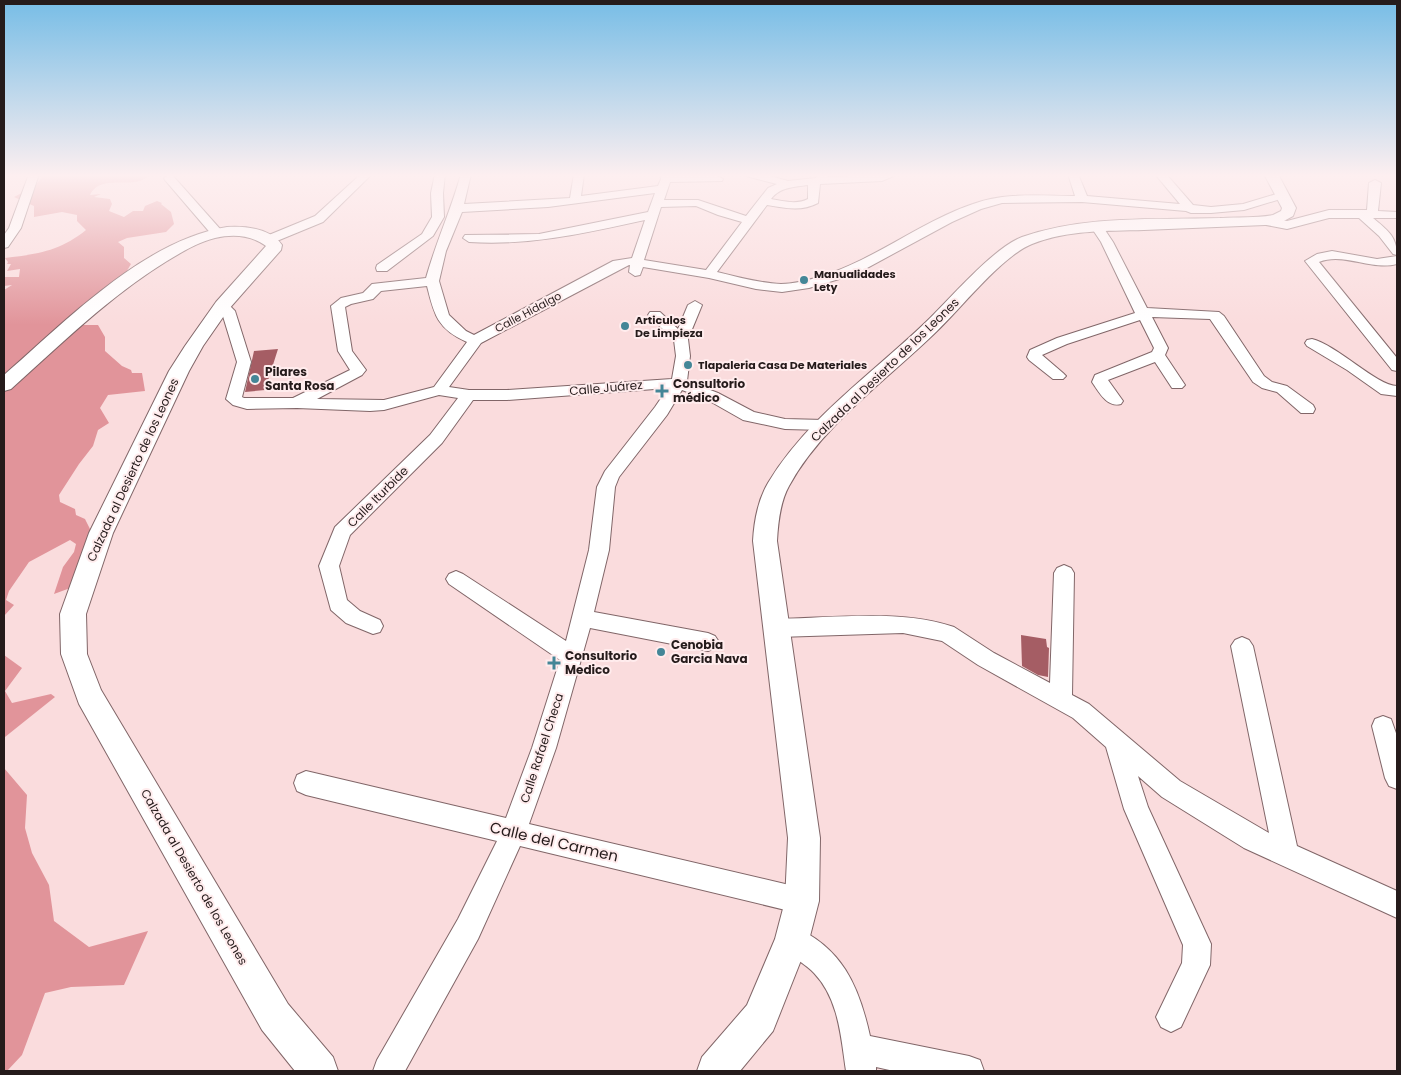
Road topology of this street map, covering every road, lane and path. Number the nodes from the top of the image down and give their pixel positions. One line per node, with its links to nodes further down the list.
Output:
1 (17, 224): 17 (street)
2 (209, 224): 14 (street)
3 (309, 224): 16 (street)
4 (434, 224): 23 (street)
5 (451, 224): 18 (street)
6 (477, 224): 15 (street)
7 (611, 224): 15 (street)
8 (649, 224): 22 (street)
9 (745, 224): 24 (street)
10 (937, 224): 24 (street, Calle Hidalgo)
11 (1176, 224): 13 (street, Calzada al Desierto de los Leones)
12 (1376, 224): 19 (street)
13 (1097, 227): 30 (street); 46 (street, Calzada al Desierto de los Leones)
14 (217, 233): 16 (street); 38 (street)
15 (469, 238): 18 (street)
16 (268, 240): 28 (street, Calzada al Desierto de los Leones)
17 (4, 244)
18 (440, 251): 25 (street)
19 (1397, 251)
20 (1316, 258): 21 (street); 35 (street)
21 (1397, 260)
22 (636, 267): 24 (street, Calle Hidalgo); 32 (street, Calle Hidalgo)
23 (382, 268)
24 (709, 274)
25 (432, 281): 26 (street); 32 (street)
26 (377, 287): 44 (street)
27 (695, 305): 31 (street, Calle Rafael Checa)
28 (222, 306): 44 (street); 67 (street, Calzada al Desierto de los Leones)
29 (655, 314): 31 (street)
30 (1142, 314): 34 (street); 36 (street); 45 (street)
31 (681, 339): 37 (street, Calle Rafael Checa)
32 (475, 340): 40 (street, Calle Hidalgo)
33 (1312, 343): 41 (street)
34 (1158, 355): 39 (street); 43 (street)
35 (1397, 367)
36 (1058, 376)
37 (679, 383): 42 (street, Calle Juárez); 46 (street, Calle Juárez); 49 (street, Calle Rafael Checa)
38 (4, 384)
39 (1177, 385)
40 (439, 390): 42 (street, Calle Juárez); 44 (street)
41 (1397, 391)
42 (469, 395): 50 (street, Calle Iturbide)
43 (1115, 402)
44 (297, 403)
45 (1307, 409)
46 (824, 425): 51 (street, Calzada al Desierto de los Leones)
47 (1064, 573): 55 (street)
48 (456, 579): 54 (street)
49 (582, 618): 52 (street); 54 (street, Calle Rafael Checa)
50 (373, 626)
51 (778, 628): 55 (street); 62 (street, Calzada al Desierto de los Leones)
52 (708, 642)
53 (1242, 646): 61 (street)
54 (571, 656): 60 (street, Calle Rafael Checa)
55 (1061, 700): 57 (street)
56 (1383, 726): 58 (street)
57 (1116, 742): 61 (street); 65 (street)
58 (1397, 778)
59 (306, 783): 60 (street, Calle del Carmen)
60 (514, 832): 62 (street, Calle del Carmen); 68 (street, Calle Rafael Checa)
61 (1286, 854): 63 (street)
62 (802, 901): 64 (street, Calzada al Desierto de los Leones)
63 (1397, 905)
64 (792, 940): 66 (street); 69 (street, Calzada al Desierto de los Leones)
65 (1172, 1017)
66 (860, 1060): 70 (street)
67 (319, 1071)
68 (388, 1071)
69 (716, 1071)
70 (969, 1071)

